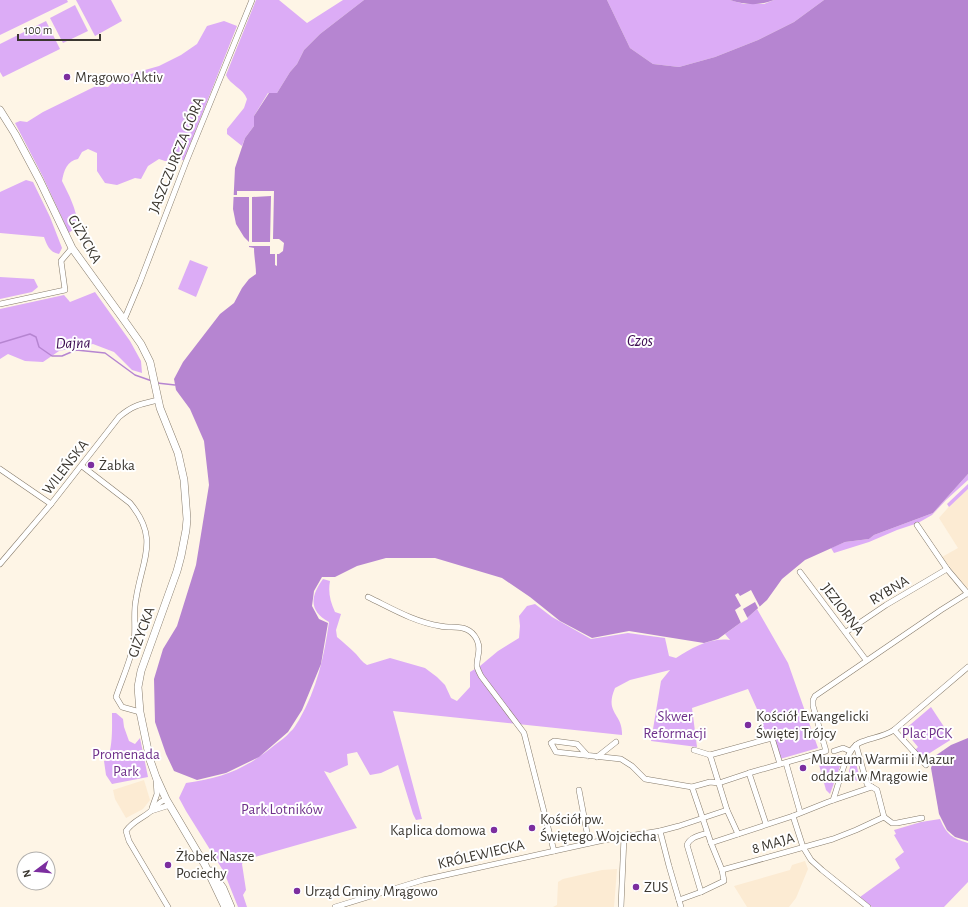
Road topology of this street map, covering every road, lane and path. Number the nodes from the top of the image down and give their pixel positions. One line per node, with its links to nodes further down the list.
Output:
1 (252, 0): 5 (street, JASZCZURCZA GÓRA)
2 (0, 110): 3 (street, GIŻYCKA)
3 (72, 248): 4 (street); 5 (street, GIŻYCKA)
4 (0, 304)
5 (124, 320): 6 (street, GIŻYCKA)
6 (158, 400): 7 (street, WILEŃSKA); 19 (street, GIŻYCKA)
7 (82, 466): 9 (street, WILEŃSKA); 19 (street)
8 (0, 468): 9 (street)
9 (51, 504): 11 (street, WILEŃSKA)
10 (917, 525): 12 (street)
11 (0, 564)
12 (947, 569): 14 (street); 16 (street, RYBNA)
13 (800, 572): 16 (street, JEZIORNA)
14 (968, 594): 17 (street)
15 (368, 597): 55 (street)
16 (846, 632): 17 (street, JEZIORNA)
17 (866, 660): 29 (street)
18 (968, 667): 20 (street)
19 (140, 712): 33 (street, GIŻYCKA)
20 (894, 730): 22 (street); 31 (street)
21 (616, 742): 28 (street)
22 (856, 745): 25 (street); 36 (street)
23 (694, 750): 26 (street)
24 (834, 751): 25 (street)
25 (850, 751): 38 (street)
26 (710, 755): 30 (street); 34 (street)
27 (588, 756): 27 (street); 28 (street)
28 (597, 757): 35 (street)
29 (786, 763): 30 (street); 42 (street)
30 (780, 764): 32 (street)
31 (926, 765)
32 (749, 773): 34 (street); 47 (street)
33 (156, 777): 39 (street, GIŻYCKA); 40 (street)
34 (719, 783): 35 (street); 41 (street)
35 (692, 787): 45 (street)
36 (872, 787): 38 (street); 44 (street)
37 (579, 790): 52 (street)
38 (833, 800): 42 (street)
39 (168, 802): 40 (street); 56 (street, GIŻYCKA)
40 (151, 810): 60 (street)
41 (727, 810): 45 (street, KRÓLEWIECKA); 50 (street)
42 (800, 812): 43 (street)
43 (793, 816): 47 (street); 54 (street)
44 (884, 817): 46 (street); 54 (street, 8 MAJA)
45 (703, 818): 48 (street, KRÓLEWIECKA); 49 (street)
46 (922, 818)
47 (766, 824): 50 (street)
48 (660, 831): 51 (street, KRÓLEWIECKA); 59 (street)
49 (707, 834): 53 (street); 58 (street)
50 (738, 834): 53 (street)
51 (624, 837): 52 (street, KRÓLEWIECKA); 64 (street)
52 (589, 843): 55 (street, KRÓLEWIECKA)
53 (711, 843): 57 (street)
54 (804, 847): 57 (street, 8 MAJA); 66 (street)
55 (554, 851): 63 (street, KRÓLEWIECKA)
56 (205, 865): 61 (street, GIŻYCKA); 62 (street, GIŻYCKA)
57 (722, 870): 58 (street)
58 (701, 892): 59 (street)
59 (680, 900): 65 (street)
60 (168, 907)
61 (225, 907)
62 (232, 907)
63 (335, 907)
64 (621, 907)
65 (681, 907)
66 (868, 907)

